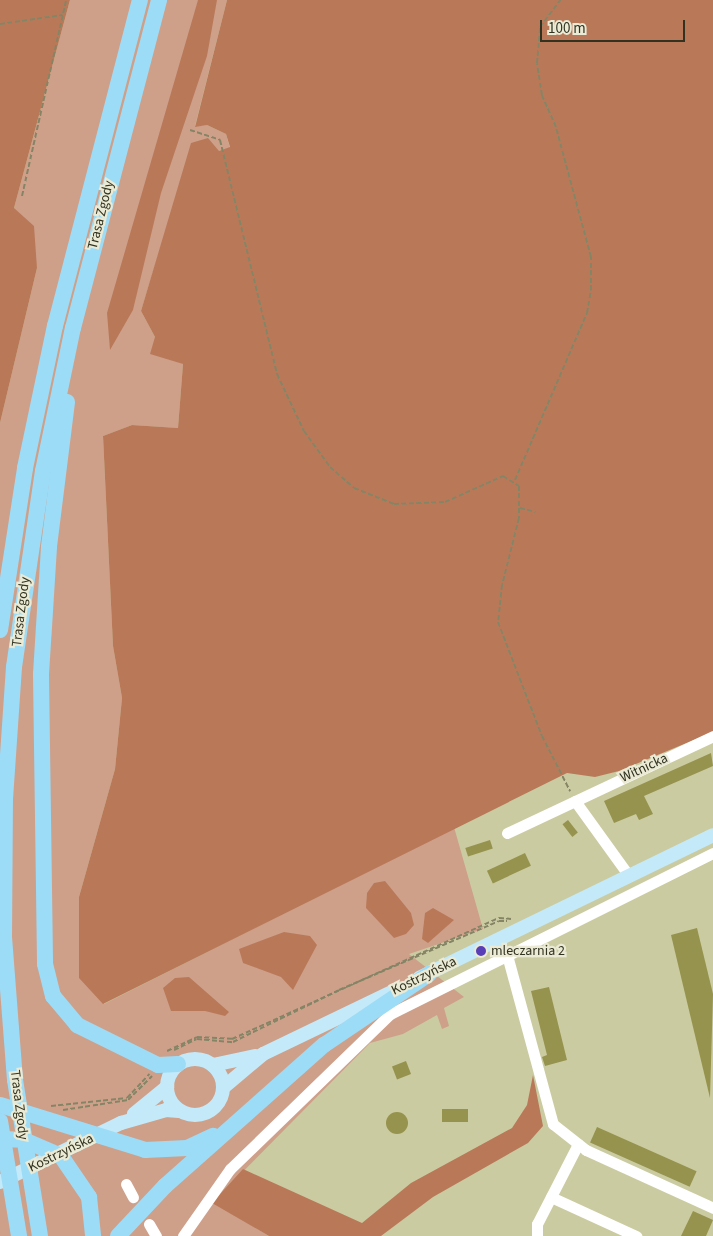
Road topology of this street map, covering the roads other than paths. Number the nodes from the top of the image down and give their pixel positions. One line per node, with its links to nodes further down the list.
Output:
1 (140, 0): 4 (highway, Trasa Zgody)
2 (159, 0): 3 (highway, Trasa Zgody)
3 (89, 261): 15 (highway); 33 (highway, Trasa Zgody)
4 (2, 605): 5 (highway, Trasa Zgody)
5 (0, 630)
6 (713, 736): 7 (street, Witnicka)
7 (575, 801): 8 (street, Witnicka); 11 (street)
8 (507, 833)
9 (713, 835): 11 (main road, Kostrzyńska)
10 (713, 853): 12 (street)
11 (630, 876): 13 (main road, Kostrzyńska)
12 (507, 955): 25 (street); 37 (street)
13 (429, 974): 14 (main road, Kostrzyńska); 21 (highway)
14 (263, 1054): 16 (main road); 18 (main road, Kostrzyńska)
15 (178, 1064): 16 (main road); 17 (main road)
16 (213, 1065): 18 (main road)
17 (166, 1087): 20 (main road); 23 (main road, Kostrzyńska)
18 (224, 1088): 20 (main road)
19 (0, 1105): 21 (highway)
20 (179, 1111): 23 (main road, Kostrzyńska)
21 (242, 1118): 35 (highway)
22 (0, 1121): 32 (highway, Trasa Zgody)
23 (121, 1123): 26 (main road, Kostrzyńska)
24 (0, 1139): 34 (highway)
25 (578, 1144): 29 (street); 30 (street)
26 (0, 1182)
27 (126, 1184): 28 (street)
28 (134, 1197)
29 (551, 1197): 38 (street); 39 (street)
30 (713, 1208)
31 (149, 1224): 36 (street)
32 (19, 1236)
33 (40, 1236)
34 (93, 1236)
35 (118, 1236)
36 (156, 1236)
37 (183, 1236)
38 (537, 1236)
39 (636, 1236)

